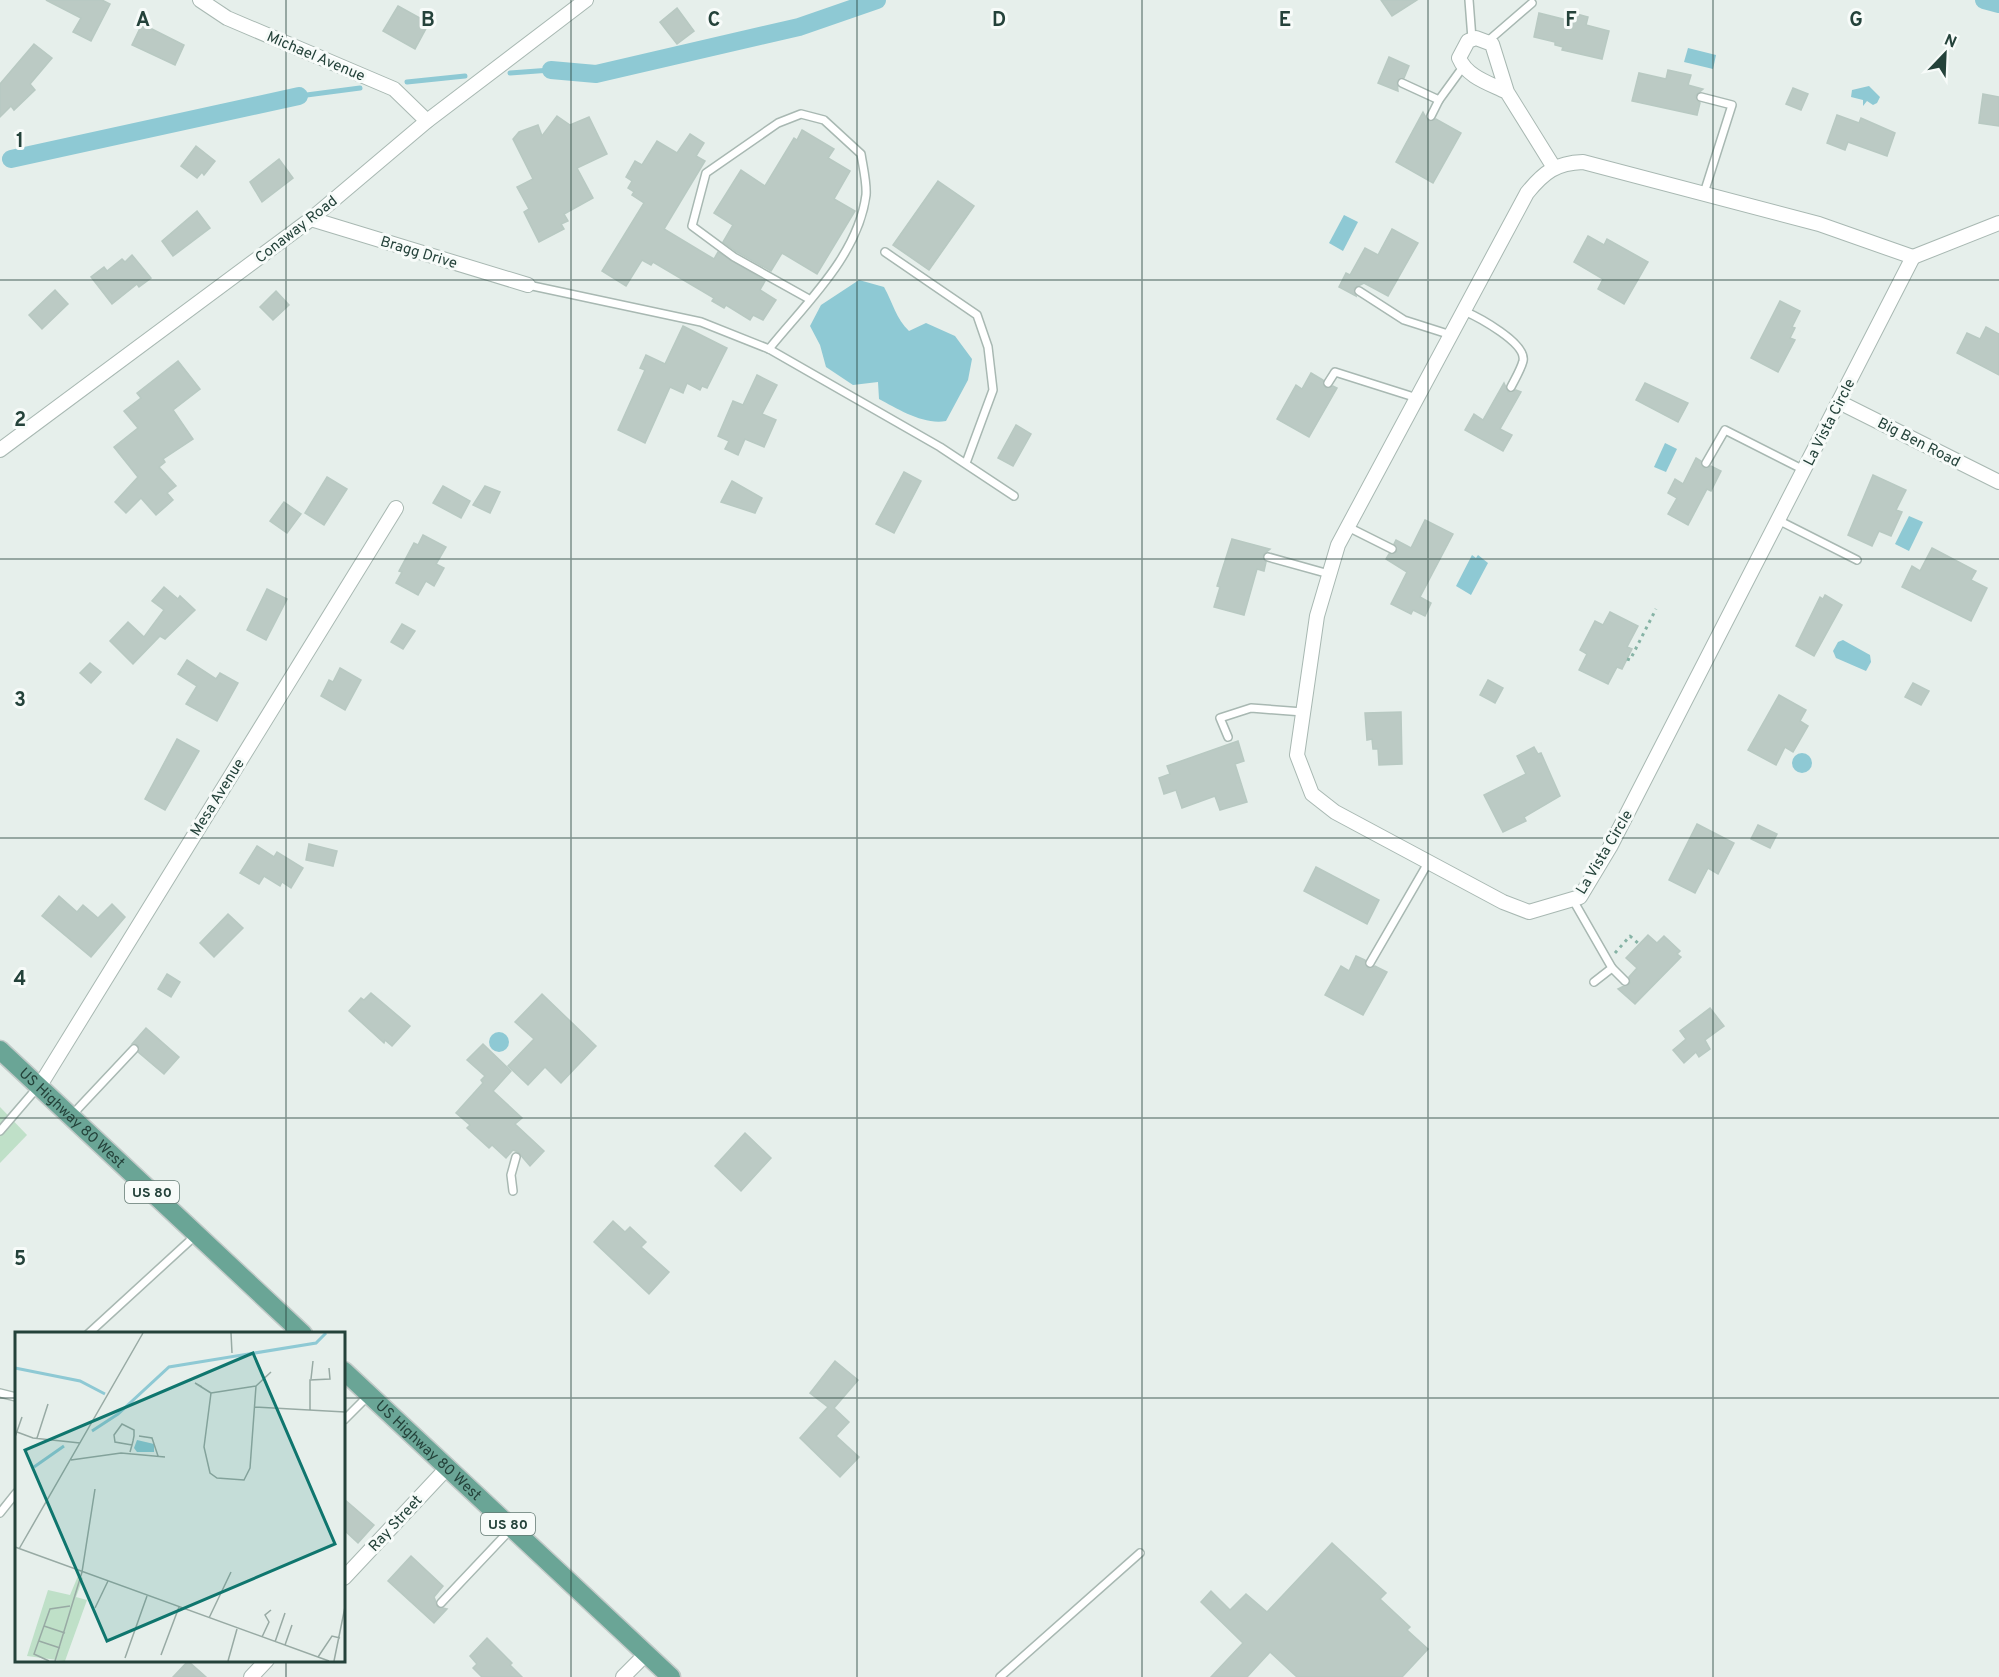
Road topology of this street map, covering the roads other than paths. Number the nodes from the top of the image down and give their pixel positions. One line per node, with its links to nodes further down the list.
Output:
1 (200, 0): 13 (street, Michael Avenue)
2 (586, 0): 13 (street, Conaway Road)
3 (1469, 0): 5 (lane)
4 (1532, 3): 6 (lane)
5 (1472, 40): 6 (street); 7 (street)
6 (1488, 41): 9 (street)
7 (1462, 67): 9 (street); 11 (lane)
8 (1401, 82): 11 (lane)
9 (1507, 92): 14 (street)
10 (1701, 97): 15 (lane)
11 (1439, 100): 12 (lane)
12 (1431, 116)
13 (427, 121): 16 (street, Conaway Road)
14 (1553, 166): 15 (street); 23 (street, La Vista Circle)
15 (1704, 194): 19 (street)
16 (311, 219): 20 (street, Bragg Drive); 30 (street, Conaway Road)
17 (1999, 223): 19 (street)
18 (885, 252): 31 (lane)
19 (1913, 256): 29 (street, La Vista Circle)
20 (528, 285): 25 (lane)
21 (1359, 291): 24 (lane)
22 (809, 300): 22 (lane); 25 (lane)
23 (1464, 311): 24 (street, La Vista Circle); 27 (lane)
24 (1451, 335): 28 (street, La Vista Circle)
25 (769, 349): 31 (lane)
26 (1329, 383): 28 (lane)
27 (1511, 387)
28 (1417, 398): 38 (street, La Vista Circle)
29 (1839, 402): 33 (street, La Vista Circle); 34 (street, Big Ben Road)
30 (0, 450)
31 (966, 463): 35 (lane)
32 (1706, 463): 33 (lane)
33 (1804, 470): 37 (street, La Vista Circle)
34 (1999, 482)
35 (1014, 496)
36 (396, 508): 53 (street, Mesa Avenue)
37 (1778, 520): 41 (lane); 46 (street, La Vista Circle)
38 (1348, 527): 39 (lane); 42 (street, La Vista Circle)
39 (1392, 549)
40 (1268, 557): 42 (lane)
41 (1857, 560)
42 (1329, 574): 43 (street, La Vista Circle)
43 (1303, 712): 44 (lane); 45 (street, La Vista Circle)
44 (1228, 737)
45 (1428, 863): 46 (street, La Vista Circle); 47 (lane)
46 (1573, 900): 48 (lane)
47 (1370, 963)
48 (1610, 964): 49 (lane); 50 (lane)
49 (1625, 981)
50 (1594, 982)
51 (134, 1049): 54 (lane)
52 (0, 1050): 53 (main road, US Highway 80 West / US 80)
53 (39, 1086): 54 (main road, US Highway 80 West / US 80); 55 (lane)
54 (71, 1116): 58 (main road, US Highway 80 West / US 80)
55 (0, 1131)
56 (516, 1157): 57 (lane)
57 (513, 1191)
58 (197, 1234): 59 (lane); 60 (main road, US Highway 80 West / US 80)
59 (90, 1332)
60 (301, 1332)
61 (345, 1372): 63 (main road, US Highway 80 West / US 80)
62 (0, 1393): 64 (lane)
63 (369, 1395): 65 (lane); 66 (main road, US Highway 80 West / US 80)
64 (15, 1397)
65 (345, 1419)
66 (447, 1468): 69 (main road, US Highway 80 West / US 80); 71 (street, Ray Street)
67 (15, 1494): 68 (lane)
68 (0, 1513)
69 (512, 1528): 72 (lane); 73 (main road, US Highway 80 West / US 80)
70 (1140, 1553): 78 (lane)
71 (345, 1577)
72 (441, 1604)
73 (646, 1654): 76 (street); 77 (main road, US Highway 80 West / US 80)
74 (265, 1662): 75 (street)
75 (251, 1677)
76 (624, 1677)
77 (671, 1677)
78 (1000, 1677)

